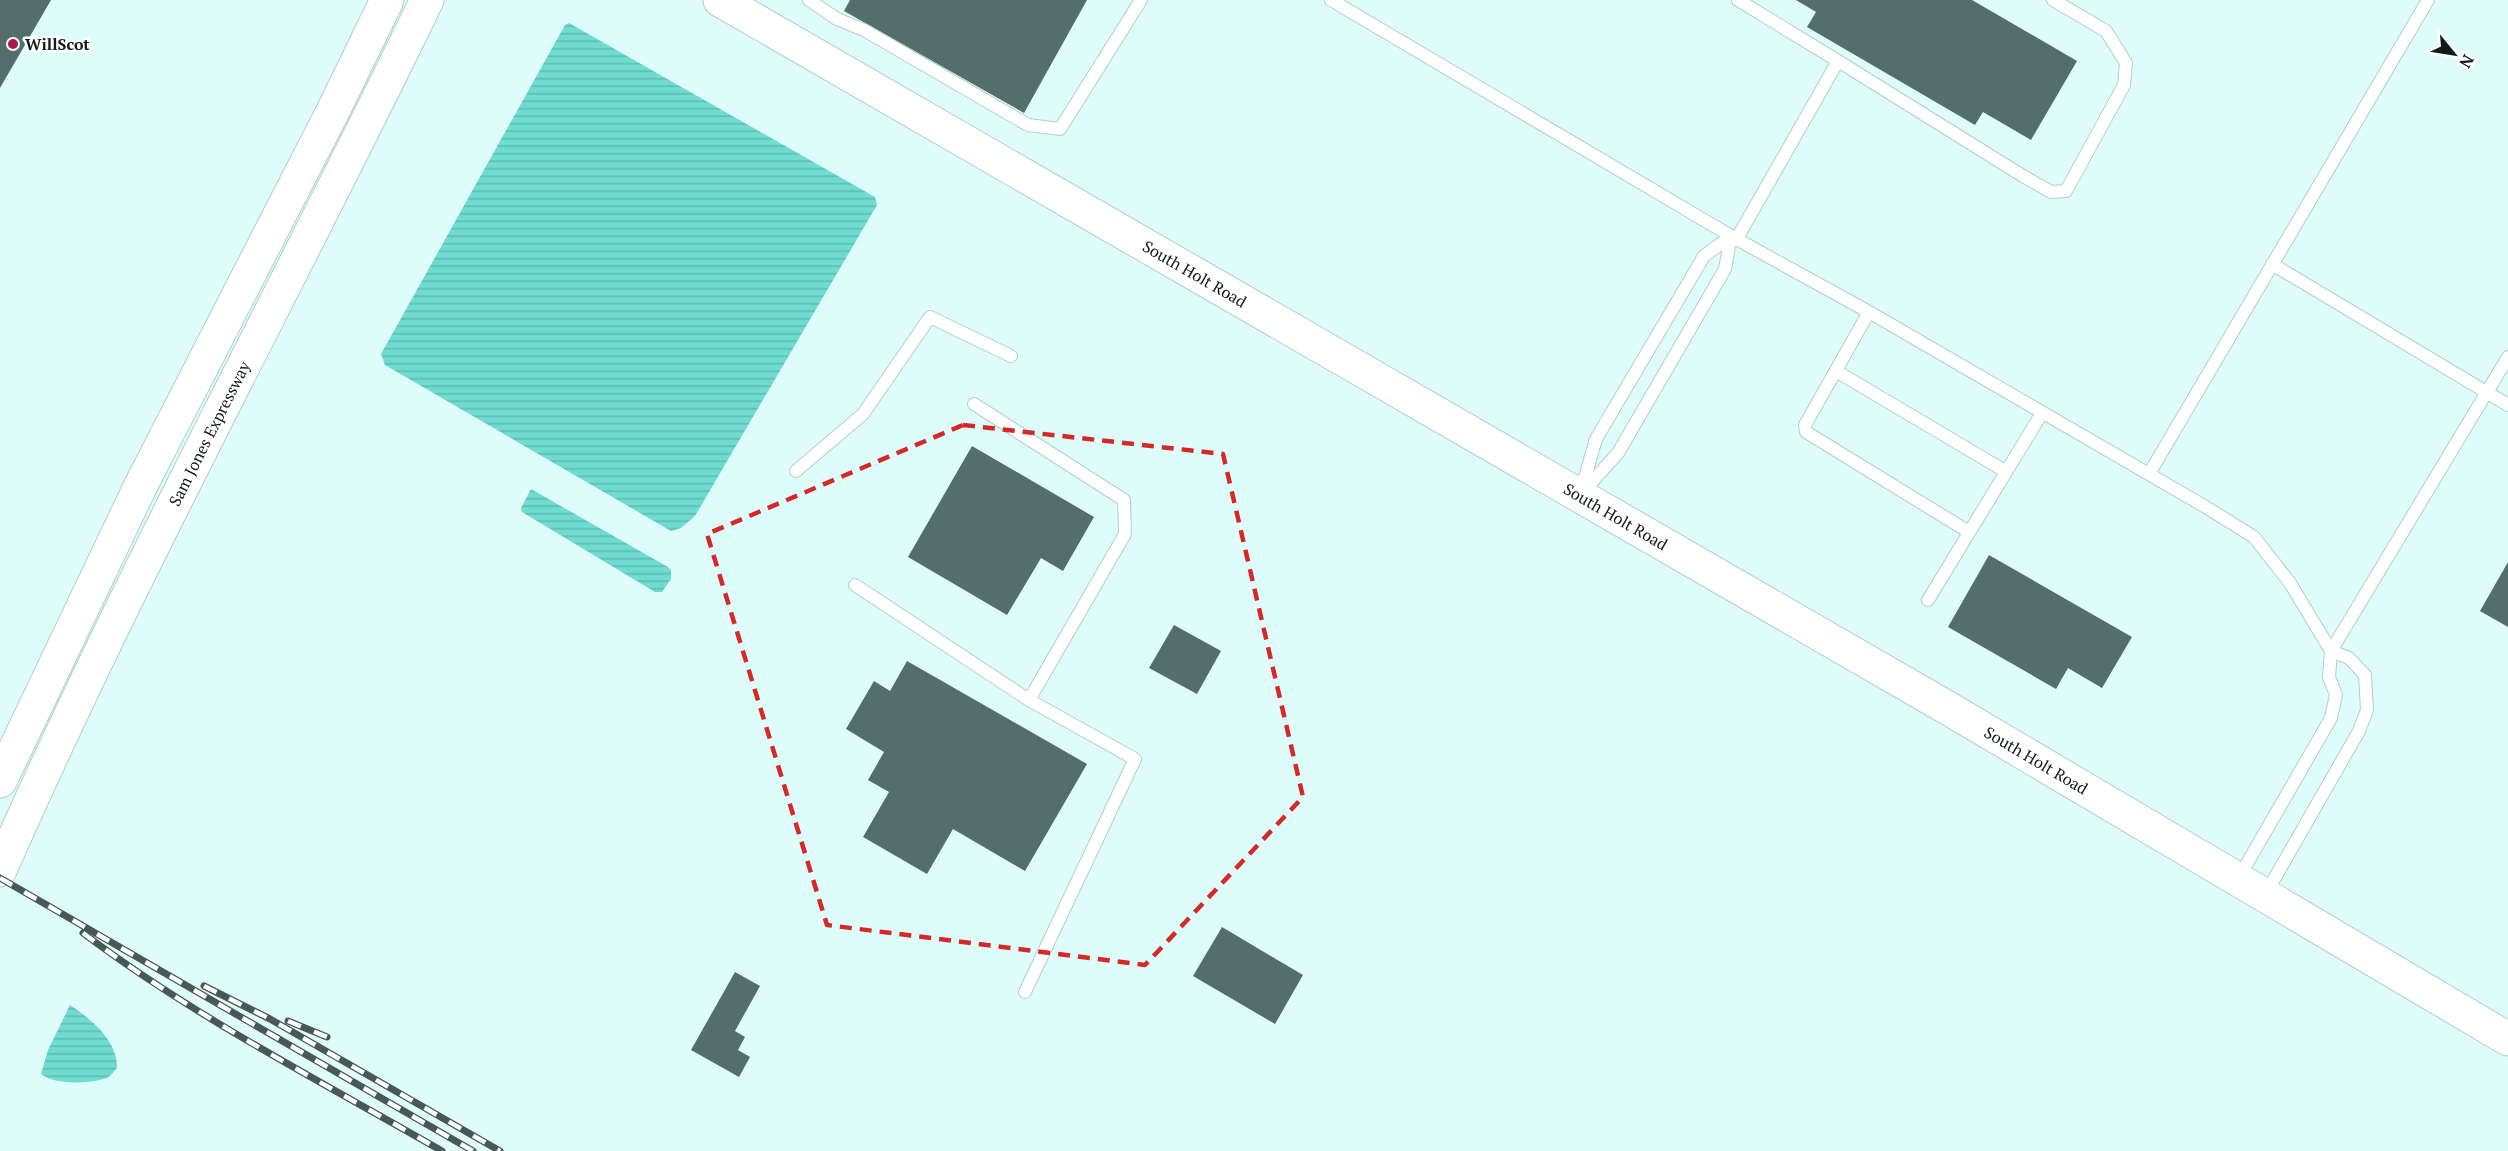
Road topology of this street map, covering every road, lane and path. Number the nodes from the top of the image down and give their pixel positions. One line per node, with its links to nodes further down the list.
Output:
1 (387, 0): 31 (main road)
2 (427, 0): 32 (main road, Sam Jones Expressway)
3 (720, 0): 25 (main road, South Holt Road)
4 (809, 0): 5 (lane)
5 (1141, 0)
6 (1331, 0): 10 (lane)
7 (1738, 0): 11 (lane)
8 (2053, 0): 11 (lane)
9 (2428, 0): 13 (lane)
10 (1348, 4): 12 (lane)
11 (1838, 61): 12 (lane)
12 (1733, 238): 14 (lane); 25 (lane); 25 (lane)
13 (2272, 264): 18 (lane); 24 (lane)
14 (1869, 312): 17 (lane); 21 (lane)
15 (1011, 356): 22 (lane)
16 (2508, 357): 18 (lane)
17 (1836, 371): 23 (lane); 26 (lane)
18 (2486, 393): 20 (lane); 29 (lane)
19 (974, 404): 30 (lane)
20 (2508, 405)
21 (2042, 413): 23 (lane); 24 (lane)
22 (796, 471)
23 (2006, 471): 26 (lane)
24 (2149, 474): 29 (lane)
25 (1580, 495): 33 (main road, South Holt Road)
26 (1969, 532): 28 (lane)
27 (855, 585): 30 (lane)
28 (1928, 600)
29 (2331, 651): 33 (lane); 33 (lane)
30 (1029, 700): 34 (lane)
31 (0, 781)
32 (0, 870)
33 (2251, 888): 35 (main road, South Holt Road)
34 (1025, 992)
35 (2508, 1039)

